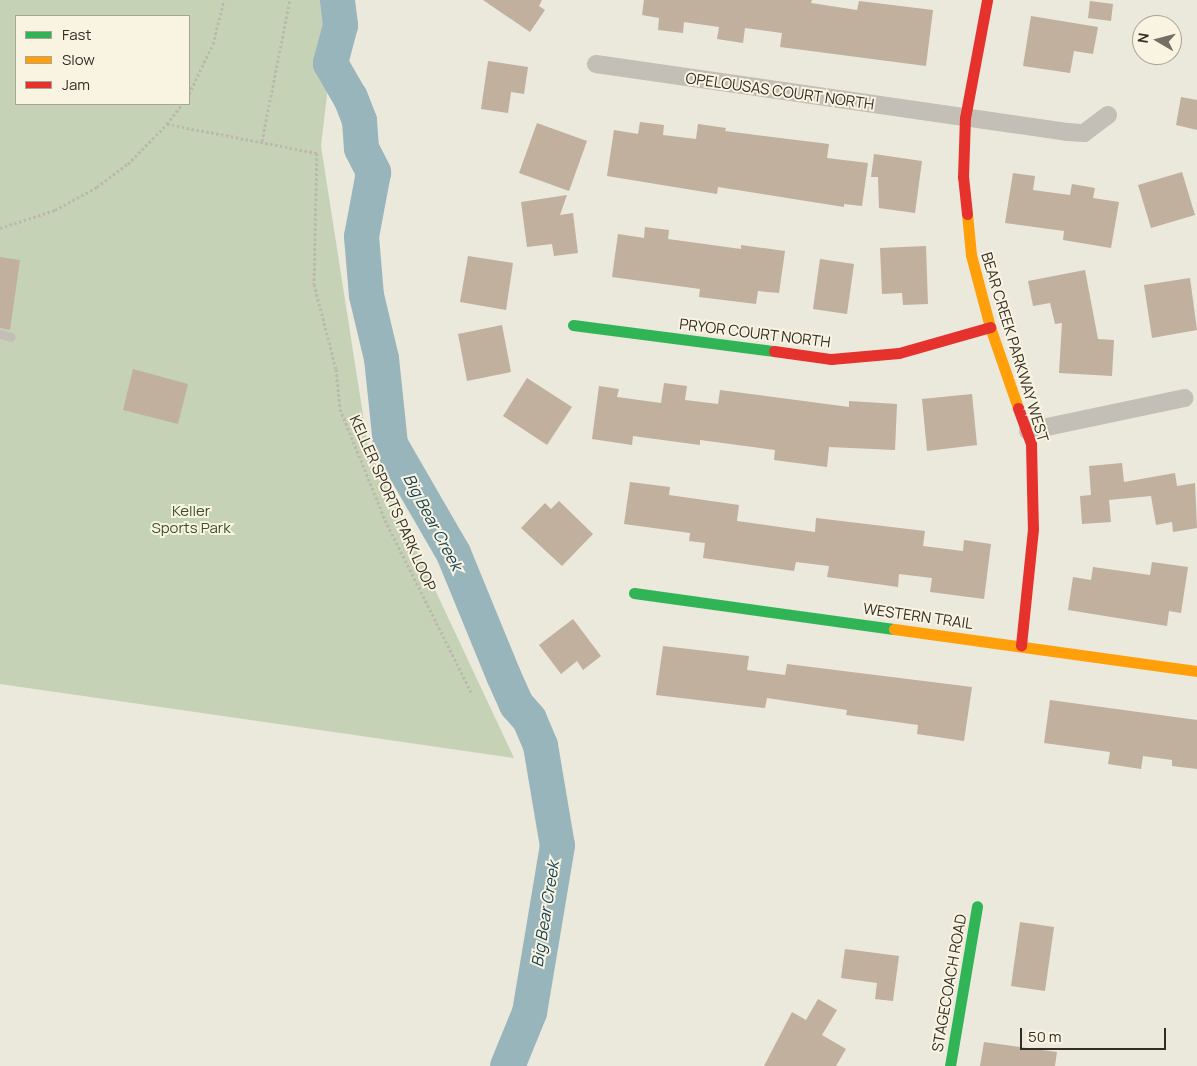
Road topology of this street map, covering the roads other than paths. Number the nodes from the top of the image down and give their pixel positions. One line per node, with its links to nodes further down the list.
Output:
1 (987, 0): 4 (street, BEAR CREEK PARKWAY WEST)
2 (596, 64): 4 (street, OPELOUSAS COURT NORTH)
3 (1108, 115): 4 (street, OPELOUSAS COURT NORTH)
4 (965, 118): 6 (street, BEAR CREEK PARKWAY WEST)
5 (572, 325): 6 (street, PRYOR COURT NORTH)
6 (990, 327): 10 (street, BEAR CREEK PARKWAY WEST)
7 (0, 334): 8 (lane)
8 (11, 337)
9 (1185, 398): 10 (street)
10 (1028, 431): 12 (street, BEAR CREEK PARKWAY WEST)
11 (634, 593): 12 (street, WESTERN TRAIL)
12 (1021, 644): 13 (street, WESTERN TRAIL)
13 (1197, 671)
14 (978, 906): 15 (street, STAGECOACH ROAD)
15 (950, 1066)

